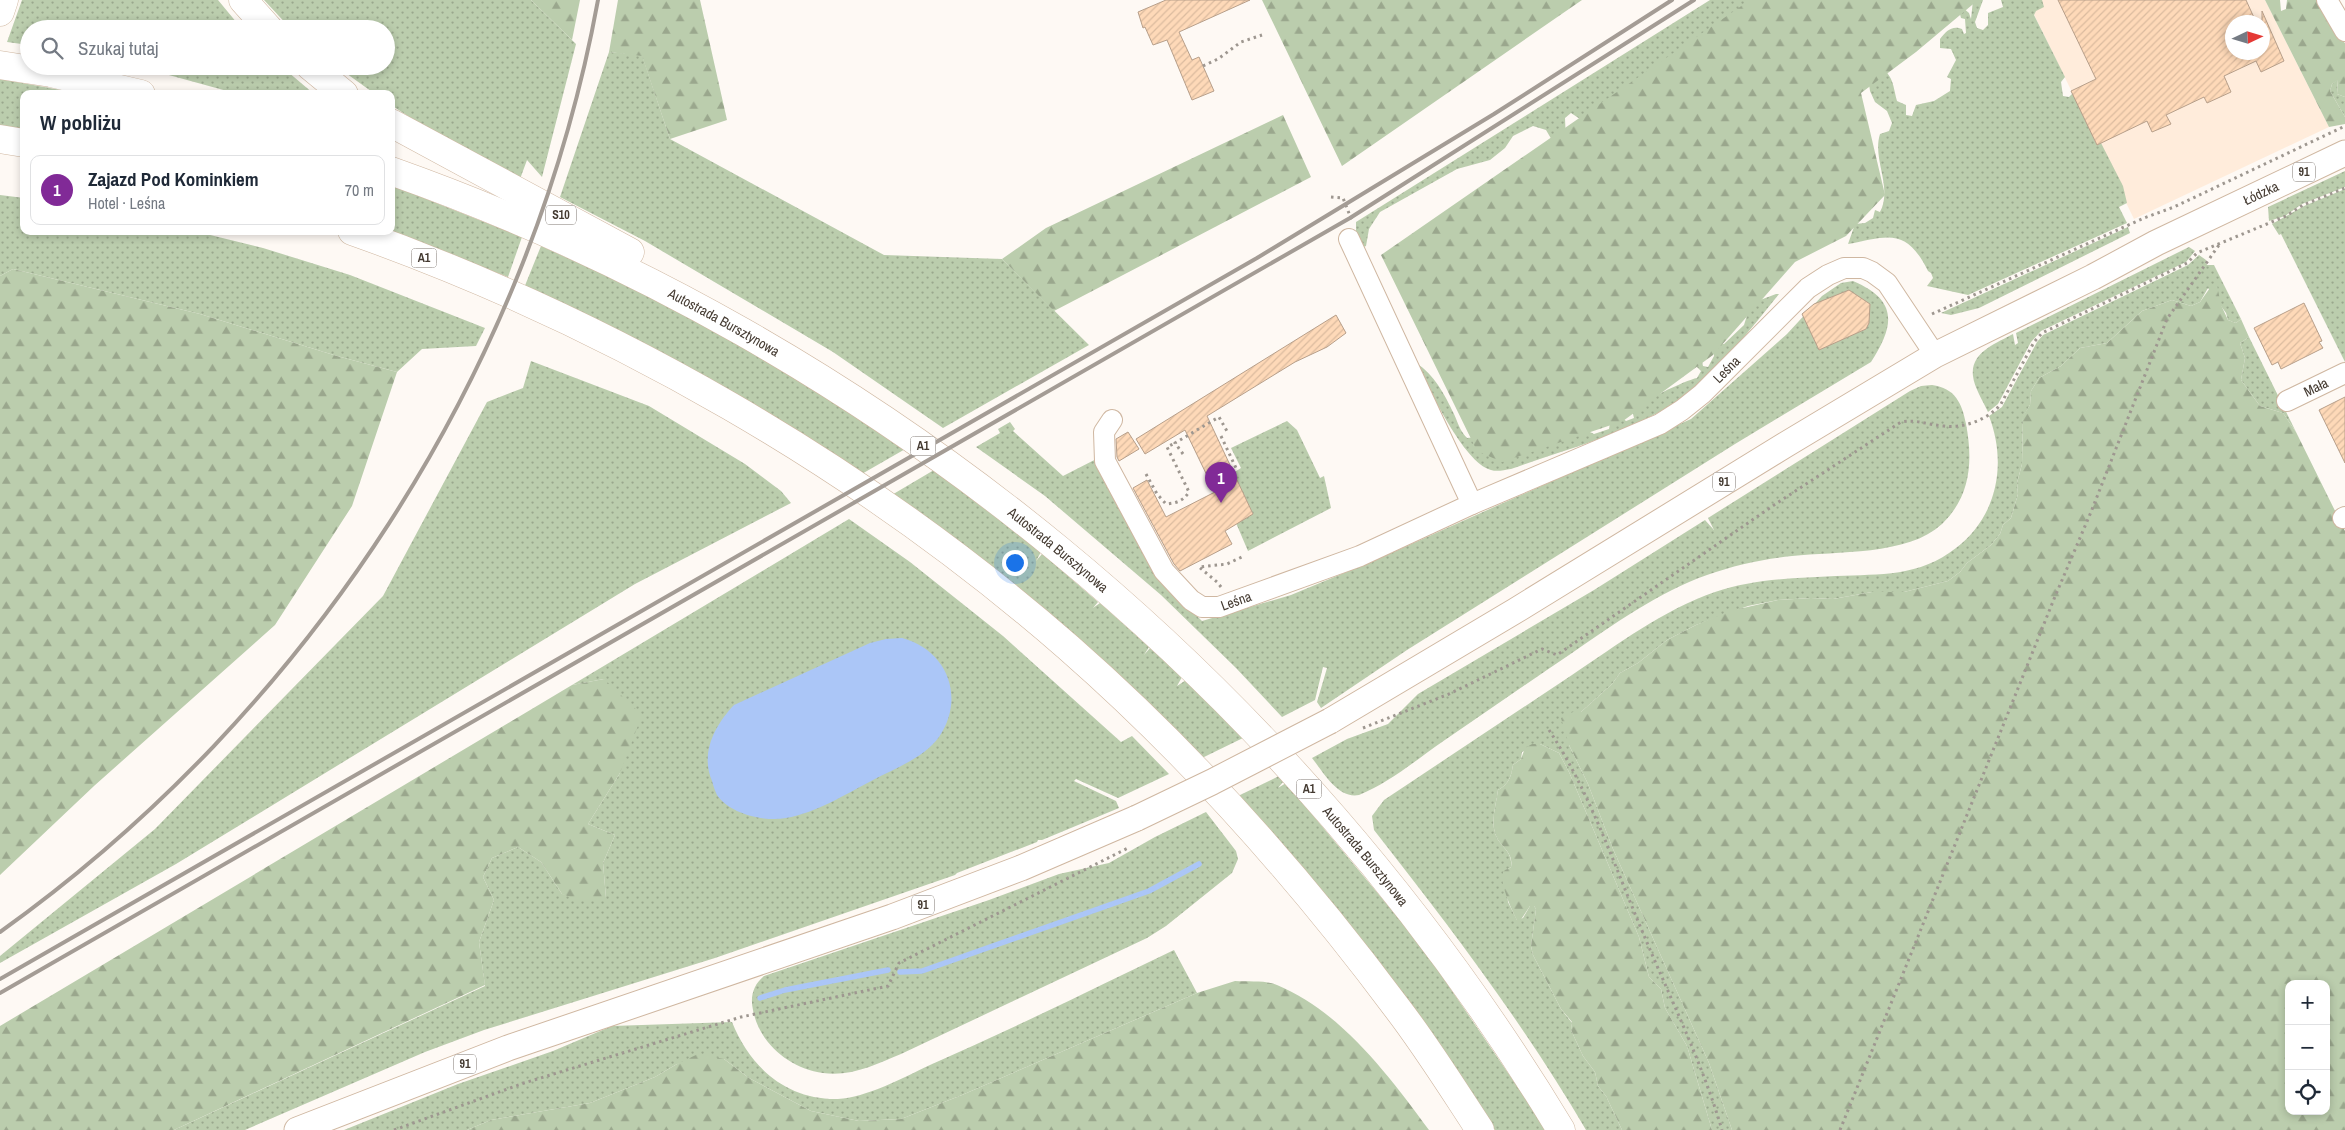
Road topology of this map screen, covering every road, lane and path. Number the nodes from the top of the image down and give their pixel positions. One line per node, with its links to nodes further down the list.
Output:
1 (4, 0): 4 (highway)
2 (243, 0): 5 (highway)
3 (2327, 0): 6 (street)
4 (0, 12)
5 (261, 20)
6 (2345, 31)
7 (1262, 35): 9 (path)
8 (0, 65): 10 (highway)
9 (1203, 66)
10 (20, 68)
11 (60, 75): 13 (highway)
12 (321, 75): 14 (highway)
13 (124, 90)
14 (339, 90)
15 (395, 125): 26 (highway, S10)
16 (2345, 126): 27 (path)
17 (0, 139): 18 (highway)
18 (20, 142)
19 (2345, 153): 28 (main road, Łódzka / 91)
20 (395, 172): 26 (highway, Autostrada Bursztynowa / A1)
21 (2345, 188): 25 (path)
22 (1331, 197): 24 (path)
23 (362, 235): 46 (highway, A1)
24 (1349, 238): 38 (street)
25 (2218, 245): 42 (path); 49 (path)
26 (720, 321): 47 (highway, Autostrada Bursztynowa / A1)
27 (1913, 323): 28 (street, Leśna); 38 (street, Leśna)
28 (1935, 355): 44 (main road, 91, bridge)
29 (2345, 374): 30 (street, Mała)
30 (2287, 401)
31 (1112, 420): 40 (street, Leśna)
32 (1228, 433): 34 (path)
33 (1221, 436): 36 (path)
34 (1175, 443): 35 (path); 37 (path)
35 (1183, 454)
36 (1236, 468)
37 (1146, 474)
38 (1472, 504): 40 (street, Leśna)
39 (1244, 556): 40 (path)
40 (1231, 603)
41 (1549, 730): 48 (path)
42 (1356, 731)
43 (1136, 844): 45 (path)
44 (297, 1130)
45 (394, 1130)
46 (1480, 1130)
47 (1561, 1130)
48 (1722, 1130)
49 (1840, 1130)

